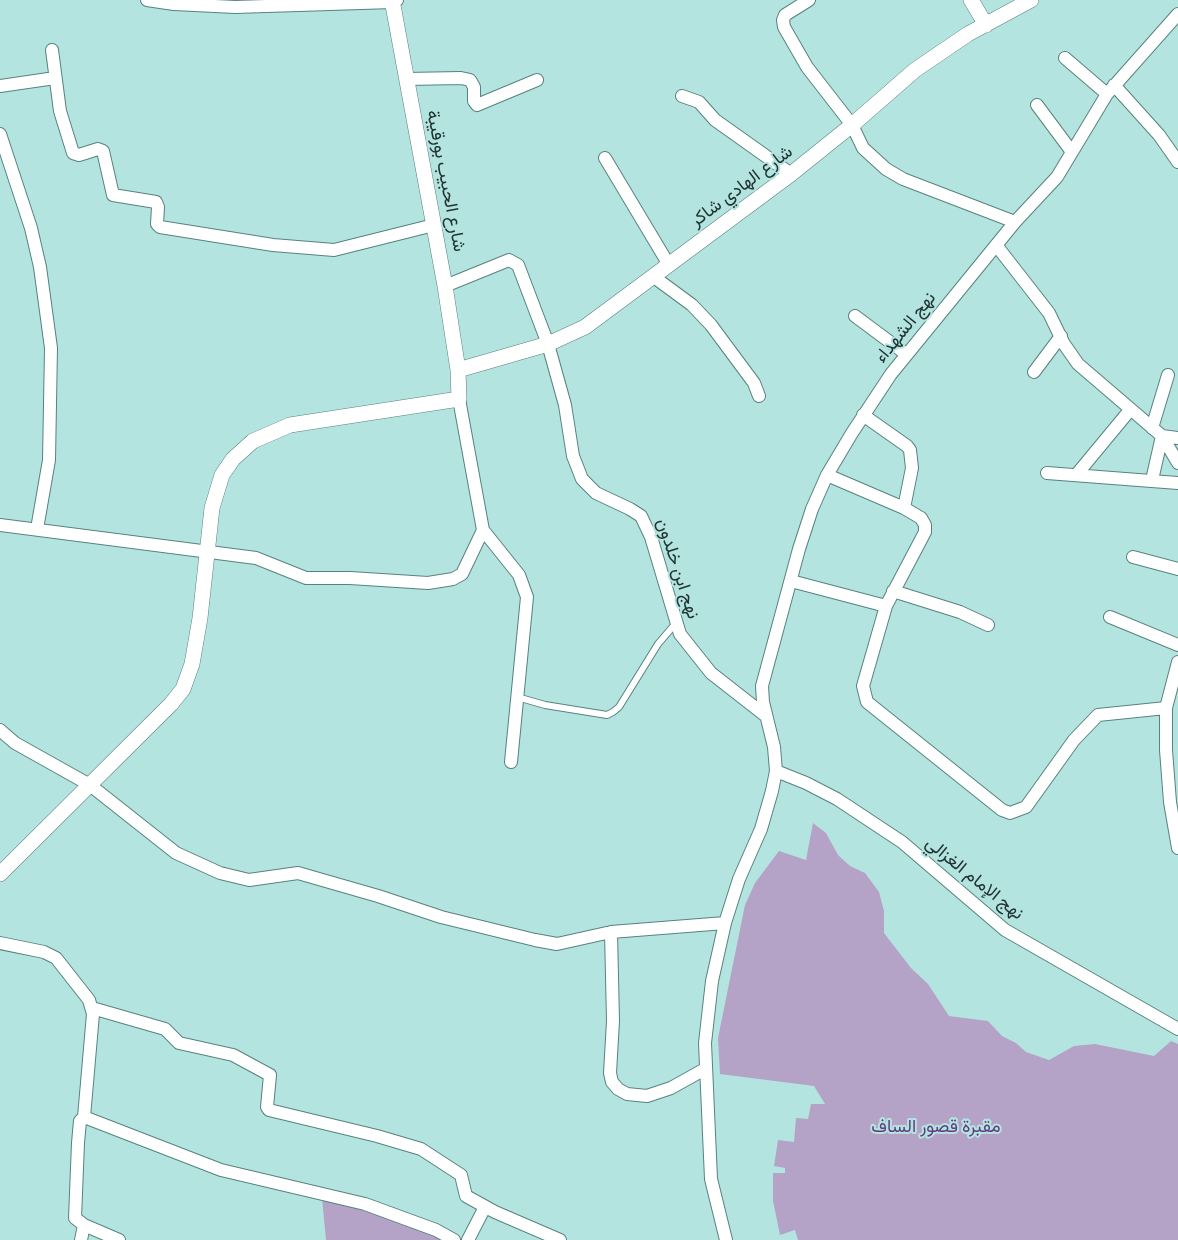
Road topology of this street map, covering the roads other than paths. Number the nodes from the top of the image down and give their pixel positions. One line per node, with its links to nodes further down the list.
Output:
1 (147, 0): 6 (street)
2 (809, 0): 18 (street)
3 (971, 0): 8 (street)
4 (1031, 0): 8 (street, شارع الهادي شاكر)
5 (394, 1): 6 (street); 12 (street, شارع الحبيب بورقيبة)
6 (234, 4)
7 (1178, 14): 15 (street, نهج الشهداء)
8 (986, 25): 18 (street, شارع الهادي شاكر)
9 (52, 50): 11 (street)
10 (1065, 58): 15 (street)
11 (55, 78): 14 (street); 26 (street)
12 (406, 79): 13 (street); 26 (street, شارع الحبيب بورقيبة)
13 (537, 80)
14 (0, 86)
15 (1111, 90): 20 (street, نهج الشهداء); 22 (street)
16 (682, 96): 24 (street)
17 (1037, 105): 20 (street)
18 (852, 125): 24 (street, شارع الهادي شاكر); 25 (street)
19 (0, 134): 23 (street)
20 (1072, 152): 25 (street, نهج الشهداء)
21 (605, 158): 28 (street)
22 (1178, 162)
23 (6, 167): 52 (street)
24 (791, 174): 28 (street, شارع الهادي شاكر)
25 (1015, 222): 27 (street, نهج الشهداء)
26 (434, 225): 30 (street, شارع الحبيب بورقيبة)
27 (996, 246): 32 (street); 34 (street, نهج الشهداء)
28 (669, 265): 29 (street, شارع الهادي شاكر)
29 (654, 276): 33 (street, شارع الهادي شاكر); 38 (street)
30 (446, 286): 33 (street, نهج ابن خلدون); 35 (street, شارع الحبيب بورقيبة)
31 (855, 316): 34 (street)
32 (1061, 336): 36 (street); 40 (street)
33 (548, 344): 35 (street, شارع الهادي شاكر); 61 (street, نهج ابن خلدون)
34 (906, 354): 41 (street, نهج الشهداء)
35 (458, 370): 39 (street, شارع الحبيب بورقيبة)
36 (1034, 372)
37 (1168, 375): 42 (street)
38 (758, 396)
39 (459, 399): 53 (street); 54 (street)
40 (1130, 410): 42 (street); 46 (street)
41 (863, 415): 47 (street, نهج الشهداء); 50 (street)
42 (1157, 432): 43 (street); 44 (street); 48 (street)
43 (1178, 438)
44 (1178, 463)
45 (1047, 473): 46 (street)
46 (1077, 474): 48 (street)
47 (827, 475): 50 (street); 57 (street, نهج الشهداء)
48 (1152, 480): 49 (street)
49 (1178, 483)
50 (904, 508): 58 (street)
51 (0, 525): 52 (street)
52 (37, 529): 54 (street)
53 (483, 530): 54 (street); 65 (street)
54 (206, 553): 71 (street)
55 (1133, 557): 56 (street)
56 (1178, 569)
57 (792, 581): 59 (street); 67 (street, نهج الشهداء)
58 (893, 591): 59 (street); 62 (street)
59 (886, 606): 66 (street)
60 (1110, 616): 63 (street)
61 (677, 622): 65 (lane); 67 (street, نهج ابن خلدون)
62 (988, 625)
63 (1178, 644)
64 (1178, 664): 66 (street)
65 (517, 697): 69 (street)
66 (1166, 708): 72 (street)
67 (766, 716): 70 (street, نهج الشهداء)
68 (0, 730): 71 (street)
69 (511, 762)
70 (776, 771): 74 (street, نهج الشهداء); 78 (street, نهج الإمام الغزالي)
71 (90, 785): 73 (street); 75 (street)
72 (1178, 848)
73 (0, 874)
74 (725, 923): 75 (street); 79 (street, نهج الشهداء)
75 (611, 932): 79 (street)
76 (0, 943): 77 (street)
77 (92, 1008): 80 (street); 81 (street)
78 (1178, 1029)
79 (705, 1069): 88 (street, نهج الشهداء)
80 (84, 1117): 82 (street); 85 (street)
81 (485, 1207): 86 (street); 87 (street)
82 (84, 1225): 83 (street); 84 (street)
83 (81, 1240)
84 (119, 1240)
85 (454, 1240)
86 (468, 1240)
87 (560, 1240)
88 (726, 1240)

